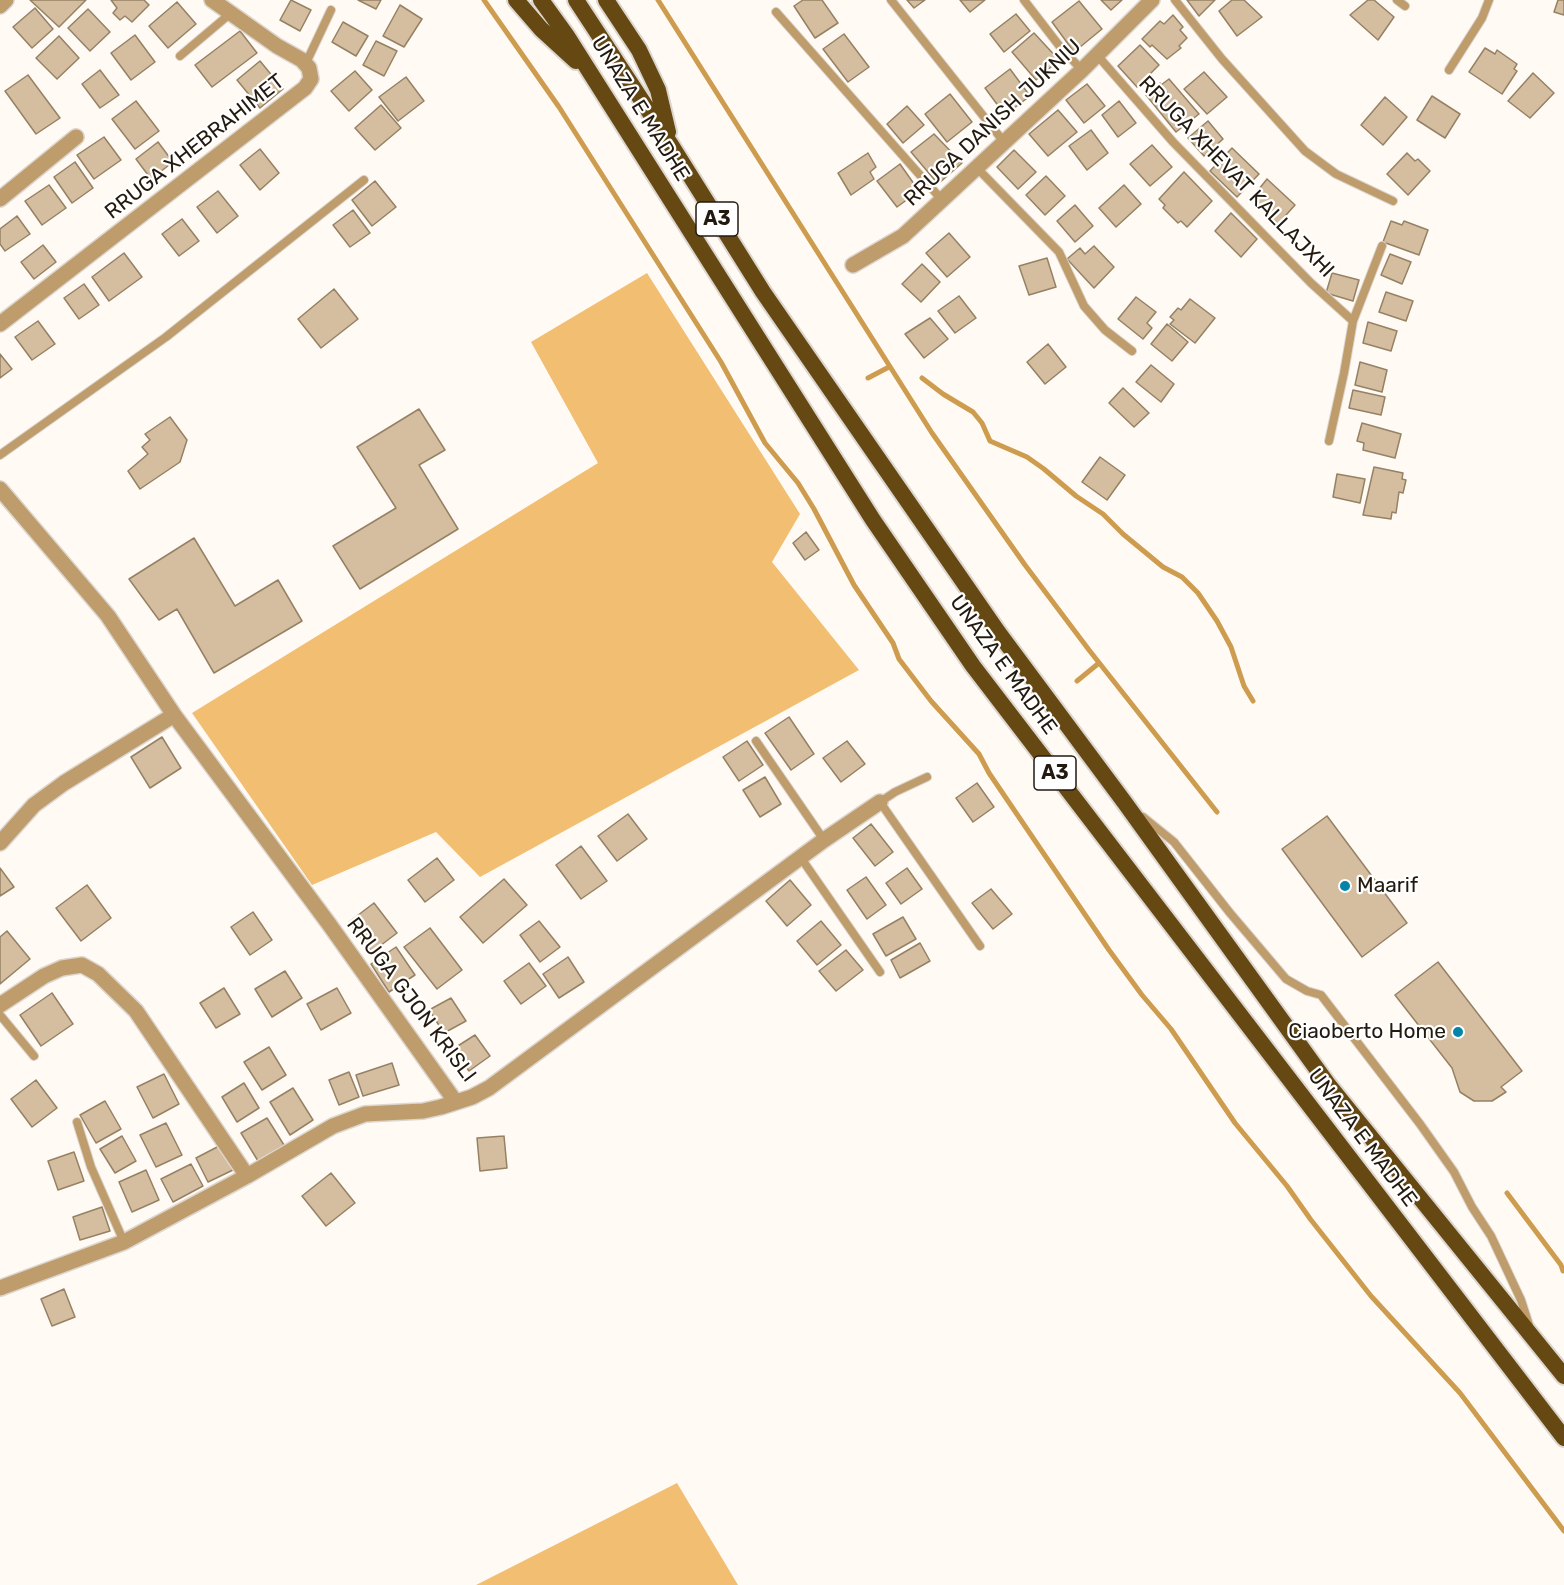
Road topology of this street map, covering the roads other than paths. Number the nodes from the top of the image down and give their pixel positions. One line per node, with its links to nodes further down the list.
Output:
1 (6, 0): 13 (street)
2 (213, 0): 17 (street, RRUGA XHEBRAHIMET)
3 (516, 0): 23 (highway)
4 (541, 0): 23 (highway, UNAZA E MADHE / A3)
5 (576, 0): 26 (highway, UNAZA E MADHE / A3)
6 (606, 0): 26 (highway)
7 (891, 0): 25 (lane)
8 (1024, 0): 21 (lane)
9 (1152, 0): 18 (street, RRUGA DANISH JUKNIU)
10 (1174, 0): 31 (lane)
11 (1396, 0): 14 (lane)
12 (1489, 0): 22 (lane)
13 (0, 6)
14 (1405, 6)
15 (331, 10): 20 (lane)
16 (776, 12): 30 (lane)
17 (231, 13): 19 (lane); 20 (street, RRUGA XHEBRAHIMET)
18 (1097, 55): 21 (street, RRUGA DANISH JUKNIU); 34 (lane, RRUGA XHEVAT KALLAJXHI)
19 (180, 56)
20 (306, 63): 35 (street, RRUGA XHEBRAHIMET)
21 (1082, 70): 25 (street, RRUGA DANISH JUKNIU)
22 (1449, 70)
23 (592, 75): 60 (highway, UNAZA E MADHE / A3)
24 (76, 137): 29 (street)
25 (1004, 142): 27 (street, RRUGA DANISH JUKNIU)
26 (671, 145): 44 (highway, UNAZA E MADHE / A3)
27 (977, 168): 30 (street, RRUGA DANISH JUKNIU); 36 (lane)
28 (364, 180): 38 (lane)
29 (0, 199)
30 (942, 200): 33 (street, RRUGA DANISH JUKNIU)
31 (1393, 201)
32 (1382, 246): 34 (lane)
33 (853, 264)
34 (1353, 321): 37 (lane)
35 (0, 324)
36 (1132, 351)
37 (1329, 441)
38 (0, 455)
39 (0, 489): 40 (street, RRUGA GJON KRISLI)
40 (174, 715): 46 (street); 53 (street, RRUGA GJON KRISLI)
41 (756, 741): 45 (lane)
42 (927, 777): 43 (lane)
43 (880, 802): 45 (street, RRUGA GJON KRISLI); 48 (lane)
44 (1125, 803): 58 (highway, UNAZA E MADHE / A3); 58 (lane)
45 (824, 840): 47 (street, RRUGA GJON KRISLI)
46 (0, 843)
47 (801, 858): 49 (lane); 53 (street, RRUGA GJON KRISLI)
48 (980, 946)
49 (880, 972)
50 (0, 1005): 55 (street)
51 (0, 1015): 52 (lane)
52 (34, 1056)
53 (455, 1101): 55 (street)
54 (77, 1122): 56 (lane)
55 (247, 1176): 56 (street)
56 (124, 1242): 57 (street)
57 (0, 1288)
58 (1532, 1335): 59 (highway, UNAZA E MADHE / A3)
59 (1564, 1376)
60 (1564, 1438)

